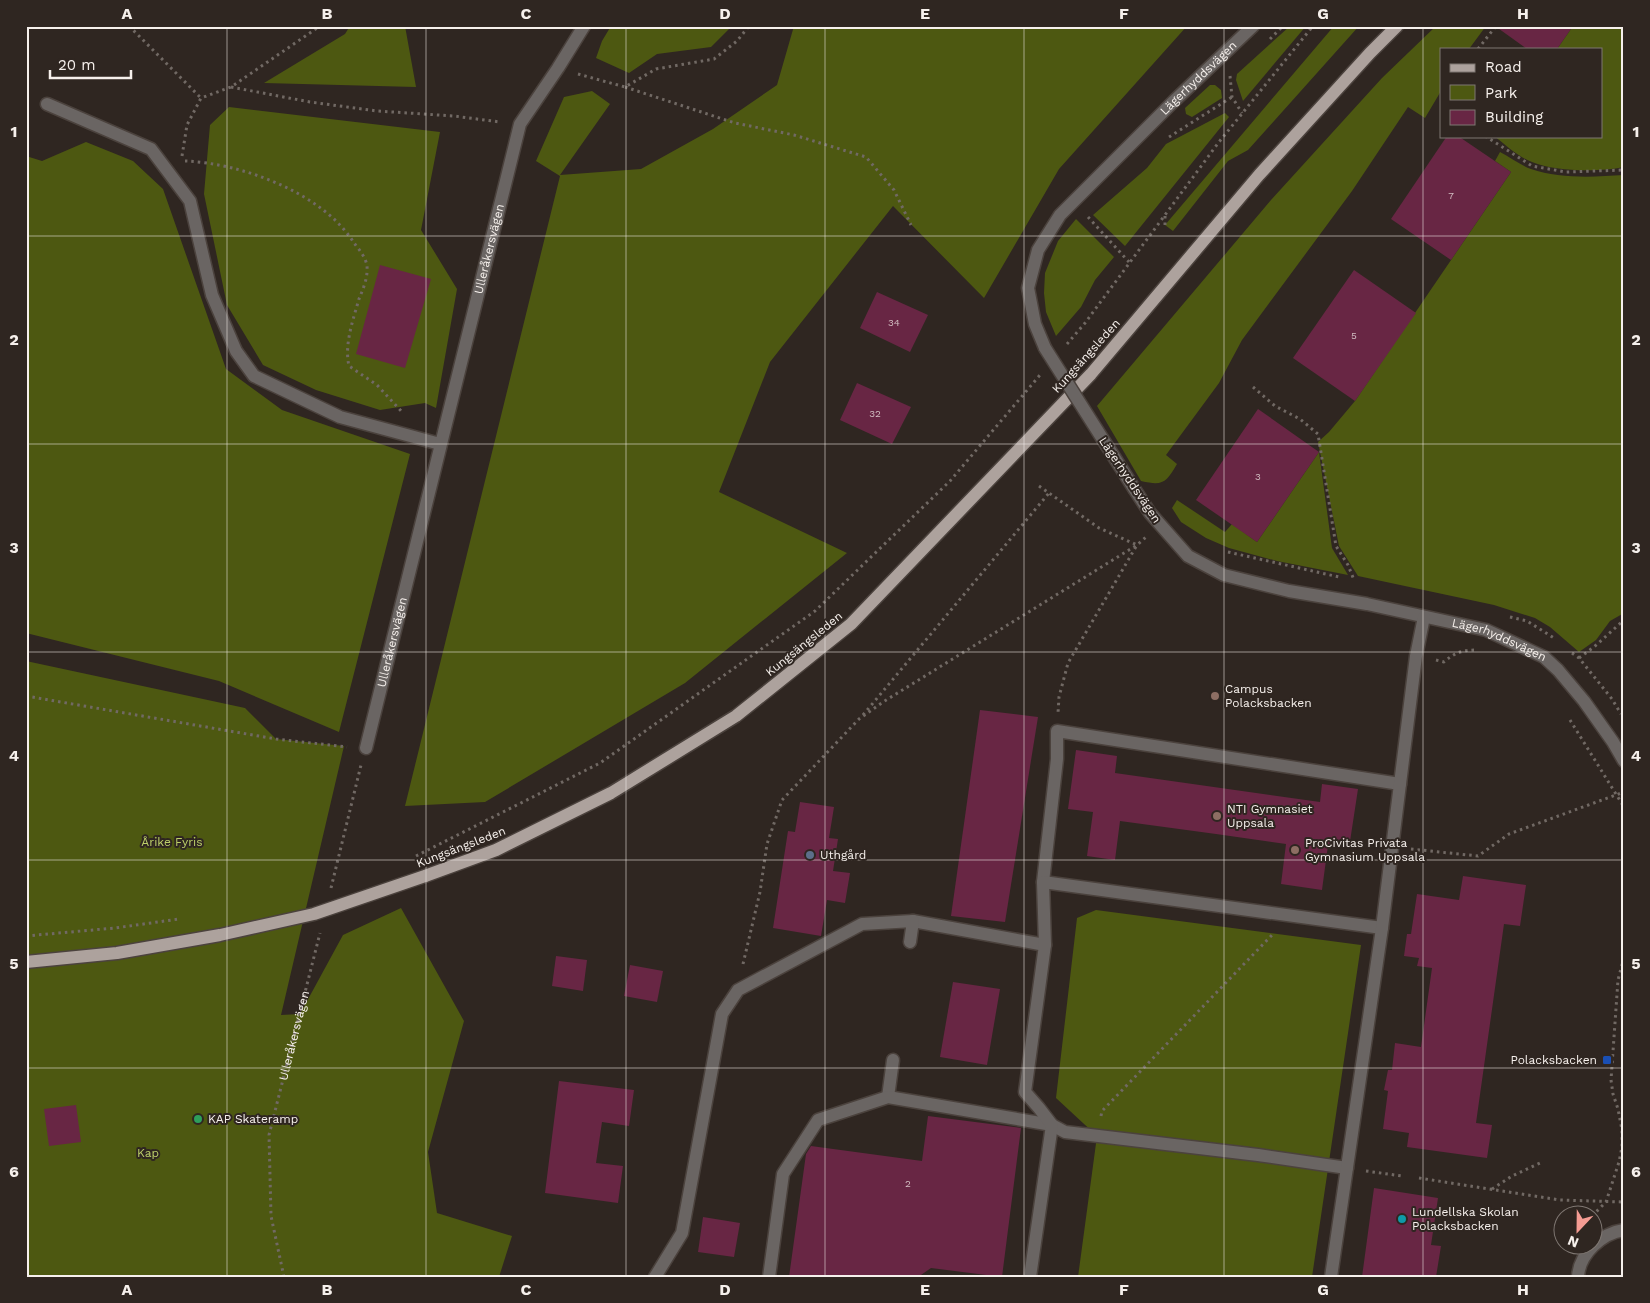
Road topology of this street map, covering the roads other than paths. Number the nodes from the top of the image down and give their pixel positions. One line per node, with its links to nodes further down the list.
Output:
1 (584, 26): 5 (street, Ulleråkersvägen)
2 (1253, 26): 6 (street, Lägerhyddsvägen, bridge)
3 (1397, 26): 15 (main road, Kungsängsleden, bridge)
4 (47, 104): 5 (street)
5 (440, 444): 7 (street, Ulleråkersvägen)
6 (1424, 617): 8 (street, Lägerhyddsvägen); 9 (street)
7 (366, 748)
8 (1624, 761)
9 (1400, 784): 10 (street); 12 (street)
10 (1043, 882): 12 (street); 14 (street)
11 (913, 921): 13 (street); 14 (street); 21 (street)
12 (1382, 928): 19 (street)
13 (910, 942)
14 (1045, 945): 18 (street)
15 (26, 962)
16 (893, 1060): 17 (street)
17 (888, 1098): 18 (street); 22 (street)
18 (1052, 1124): 19 (street); 23 (street)
19 (1346, 1168): 24 (street)
20 (1624, 1230): 25 (street)
21 (655, 1277)
22 (769, 1277)
23 (1030, 1277)
24 (1331, 1277)
25 (1578, 1277)

